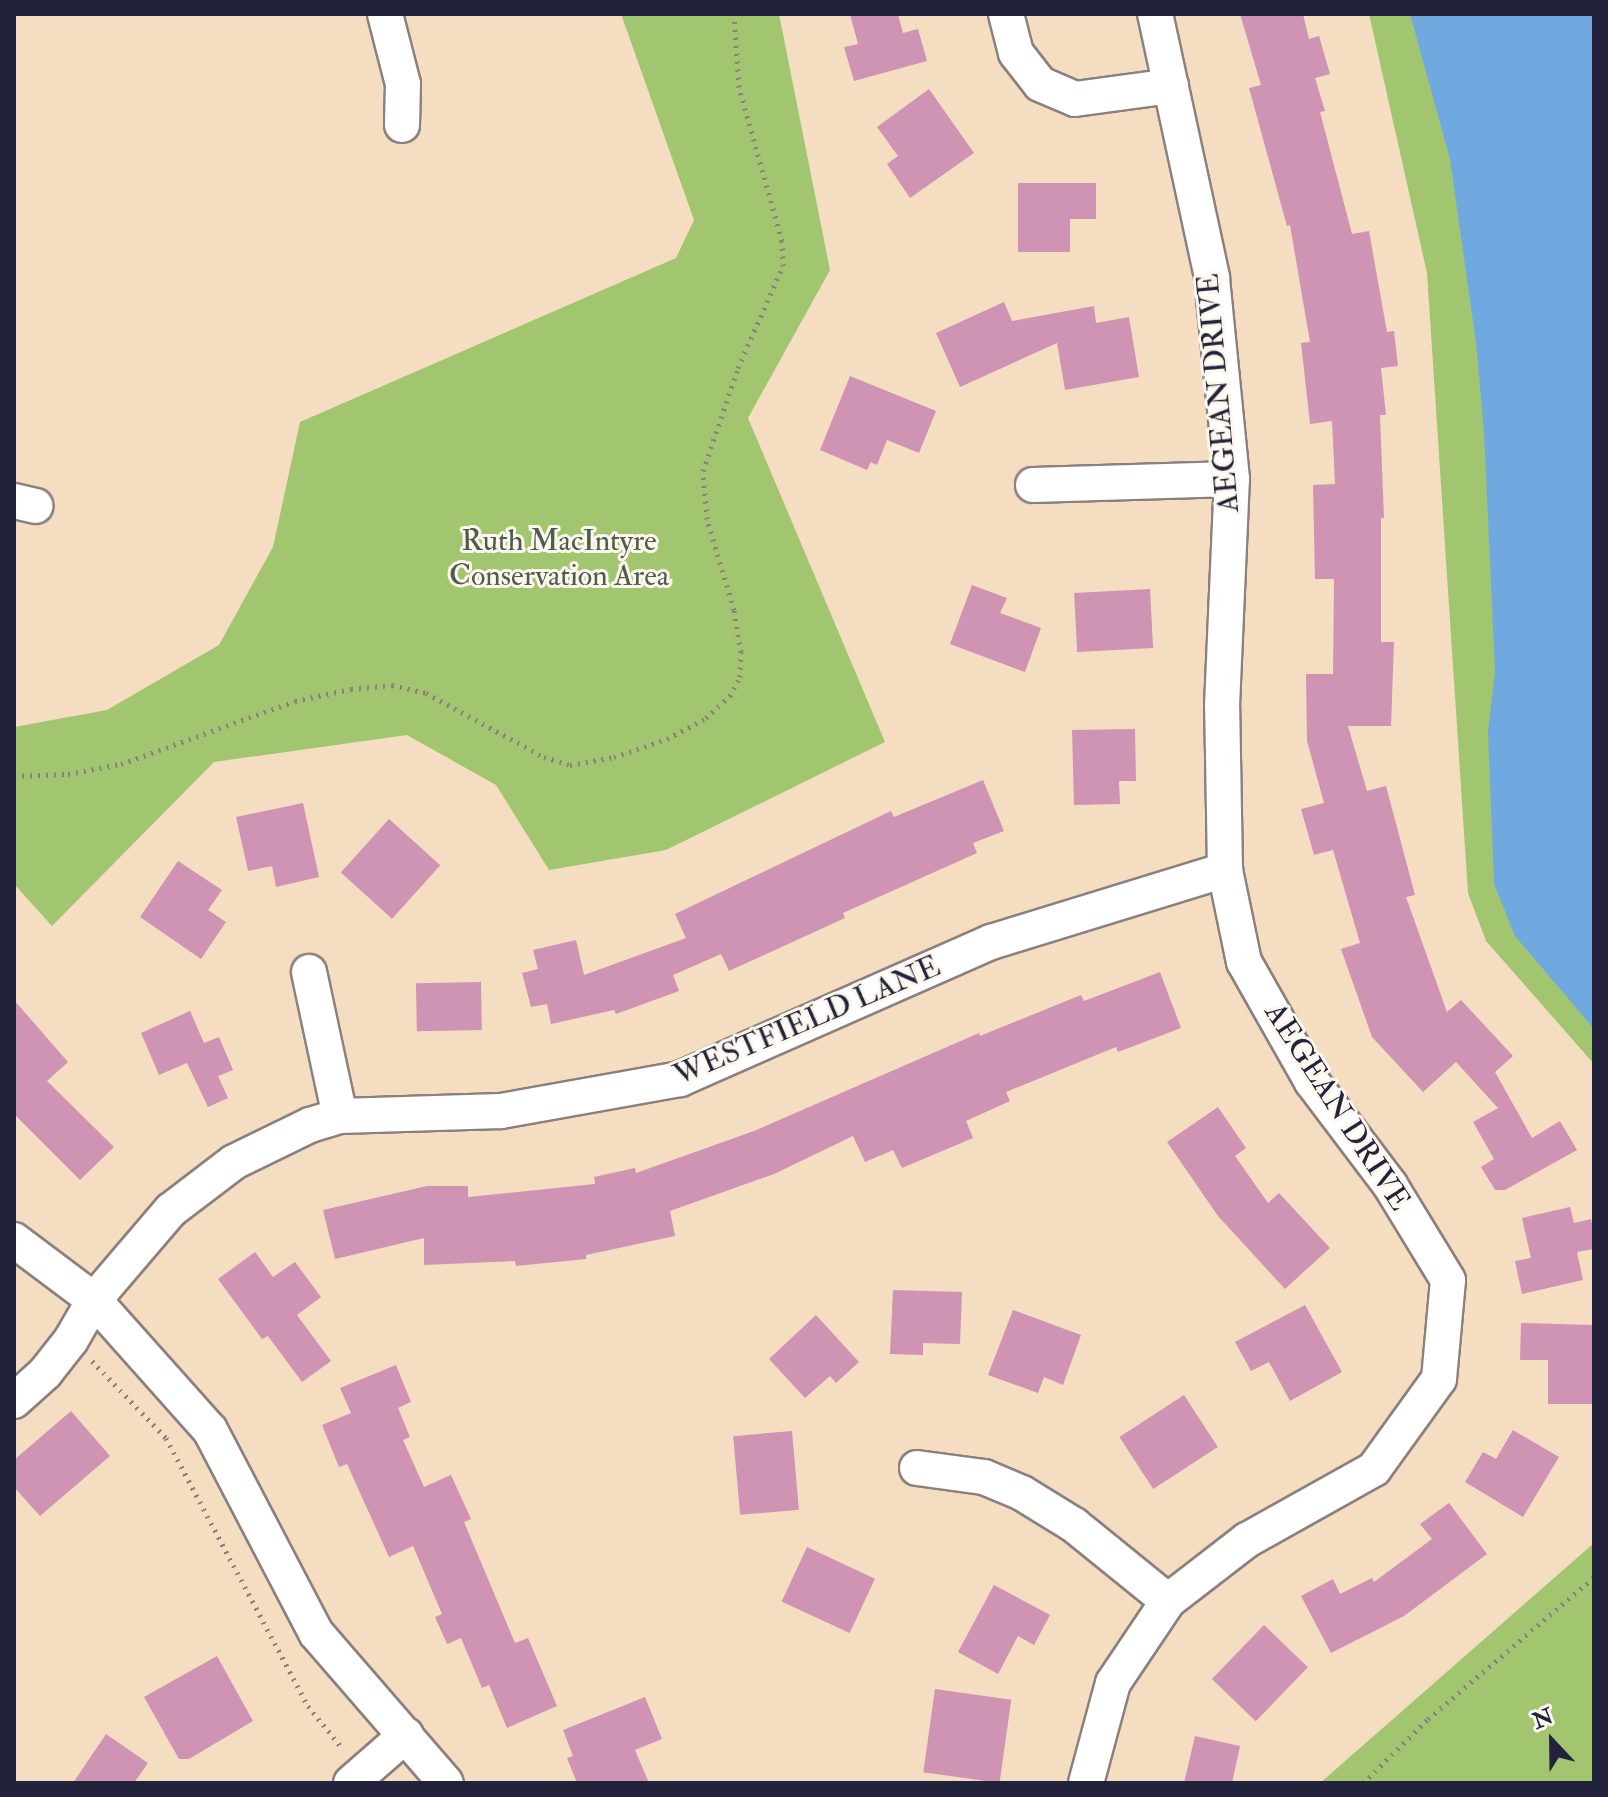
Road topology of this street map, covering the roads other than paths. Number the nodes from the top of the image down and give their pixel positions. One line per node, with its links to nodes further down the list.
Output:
1 (385, 14): 5 (street)
2 (1006, 14): 4 (street)
3 (1155, 14): 4 (street, AEGEAN DRIVE)
4 (1171, 86): 6 (street, AEGEAN DRIVE)
5 (402, 125)
6 (1232, 479): 7 (street); 8 (street, AEGEAN DRIVE)
7 (1033, 485)
8 (1225, 870): 10 (street, WESTFIELD LANE); 15 (street, AEGEAN DRIVE)
9 (309, 972): 10 (street)
10 (340, 1116): 12 (street, WESTFIELD LANE)
11 (14, 1240): 12 (street)
12 (94, 1300): 13 (street, WESTFIELD LANE); 16 (street)
13 (14, 1401)
14 (917, 1468): 15 (street)
15 (1168, 1601): 19 (street, AEGEAN DRIVE)
16 (406, 1735): 17 (street); 18 (street)
17 (357, 1778)
18 (446, 1783)
19 (1086, 1783)

